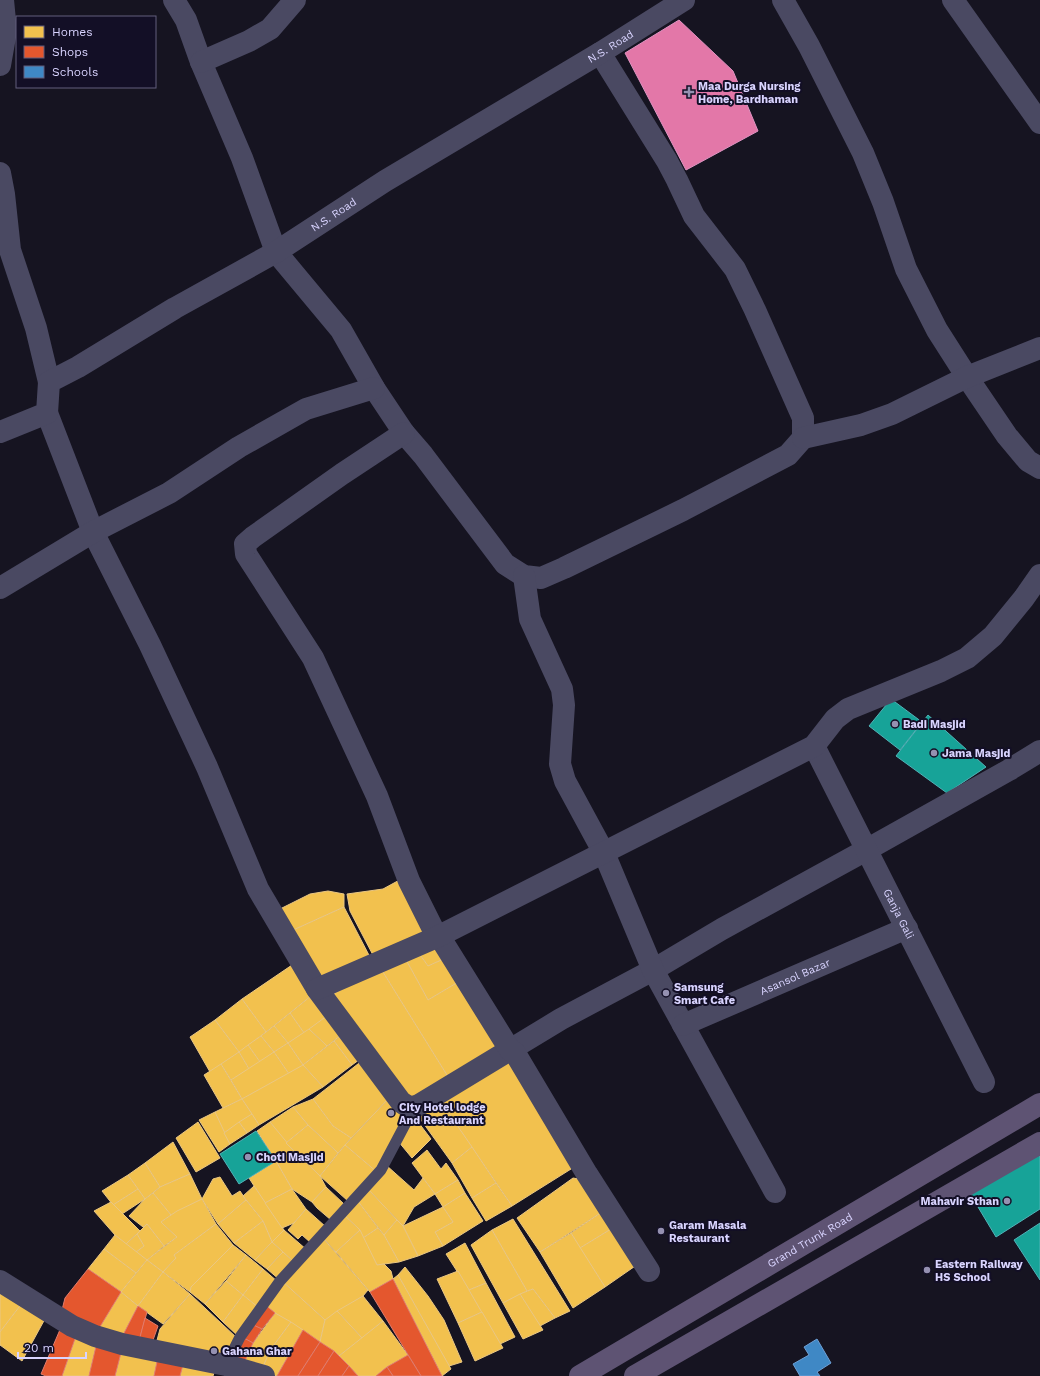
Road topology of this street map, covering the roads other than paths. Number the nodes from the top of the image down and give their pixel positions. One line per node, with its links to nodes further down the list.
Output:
1 (3, 0): 9 (street)
2 (174, 0): 8 (street)
3 (295, 0): 8 (street)
4 (684, 0): 7 (street, N.S. Road)
5 (783, 0): 14 (street)
6 (953, 0): 10 (street)
7 (600, 53): 12 (street, N.S. Road); 20 (street)
8 (201, 62): 12 (street)
9 (0, 65)
10 (1040, 123)
11 (0, 172): 15 (street)
12 (276, 252): 15 (street, N.S. Road); 16 (street)
13 (1040, 348): 14 (street)
14 (967, 377): 20 (street); 21 (street)
15 (49, 382): 17 (street)
16 (374, 388): 19 (street); 22 (street)
17 (47, 413): 18 (street); 22 (street)
18 (0, 432)
19 (404, 433): 24 (street); 31 (street)
20 (803, 438): 24 (street)
21 (1040, 468)
22 (93, 532): 25 (street); 33 (street)
23 (1040, 575): 26 (street)
24 (524, 576): 29 (street)
25 (0, 588)
26 (814, 746): 28 (street, Ganja Gali); 29 (street)
27 (1040, 751): 28 (street)
28 (868, 849): 30 (street, Ganja Gali); 32 (street)
29 (604, 853): 31 (street); 32 (street)
30 (907, 928): 34 (street, Asansol Bazar); 36 (street, Ganja Gali)
31 (437, 937): 33 (street); 35 (street)
32 (653, 970): 34 (street); 35 (street)
33 (317, 989): 38 (street)
34 (684, 1025): 40 (street)
35 (510, 1050): 38 (street); 41 (street)
36 (984, 1082)
37 (1040, 1104): 45 (main road, Grand Trunk Road)
38 (410, 1108): 43 (lane)
39 (1040, 1143): 46 (main road)
40 (775, 1192)
41 (649, 1270)
42 (0, 1281): 43 (street)
43 (226, 1365): 44 (street)
44 (264, 1376)
45 (580, 1376)
46 (636, 1376)

